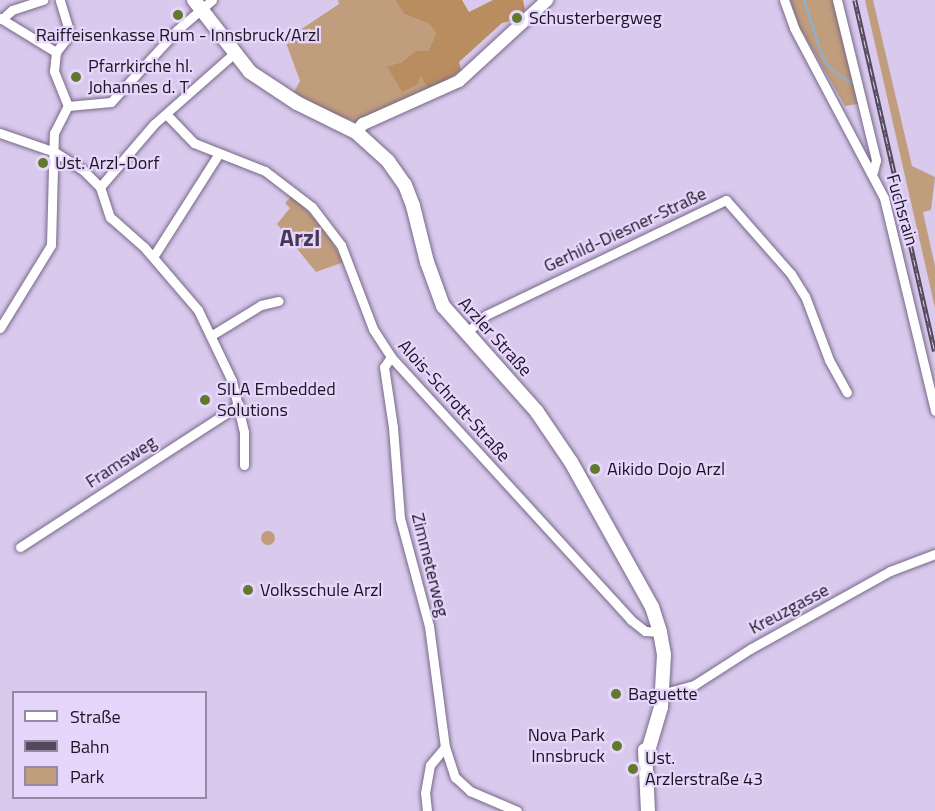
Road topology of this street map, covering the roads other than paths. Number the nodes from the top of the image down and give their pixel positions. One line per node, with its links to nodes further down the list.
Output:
1 (44, 0): 8 (street)
2 (60, 0): 9 (street)
3 (212, 0): 7 (street)
4 (546, 0): 13 (street)
5 (784, 0): 17 (street, Fuchsrain)
6 (837, 0): 17 (street)
7 (198, 5): 10 (main road, Arzler Straße); 11 (street)
8 (1, 19): 9 (street)
9 (56, 52): 11 (street)
10 (233, 54): 12 (street); 13 (main road, Arzler Straße)
11 (68, 106): 15 (street)
12 (167, 115): 16 (street, Alois-Schrott-Straße); 18 (street)
13 (356, 132): 22 (main road, Arzler Straße)
14 (0, 133): 15 (street)
15 (55, 152): 18 (street); 21 (street)
16 (218, 155): 19 (street); 24 (street, Alois-Schrott-Straße)
17 (873, 172): 27 (street, Fuchsrain)
18 (100, 187): 19 (street)
19 (153, 257): 23 (street)
20 (279, 302): 23 (street)
21 (0, 328)
22 (465, 334): 25 (street, Gerhild-Diesner-Straße); 31 (main road, Arzler Straße)
23 (212, 335): 26 (street)
24 (391, 357): 31 (street, Alois-Schrott-Straße); 33 (street, Zimmeterweg)
25 (847, 392)
26 (239, 405): 28 (street); 29 (street, Framsweg)
27 (935, 411)
28 (244, 465)
29 (20, 547)
30 (935, 554): 32 (street, Kreuzgasse)
31 (660, 632): 32 (main road, Arzler Straße)
32 (661, 694): 36 (main road, Arzler Straße)
33 (445, 747): 34 (street); 35 (street, Zimmeterweg)
34 (427, 811)
35 (517, 811)
36 (648, 811)

